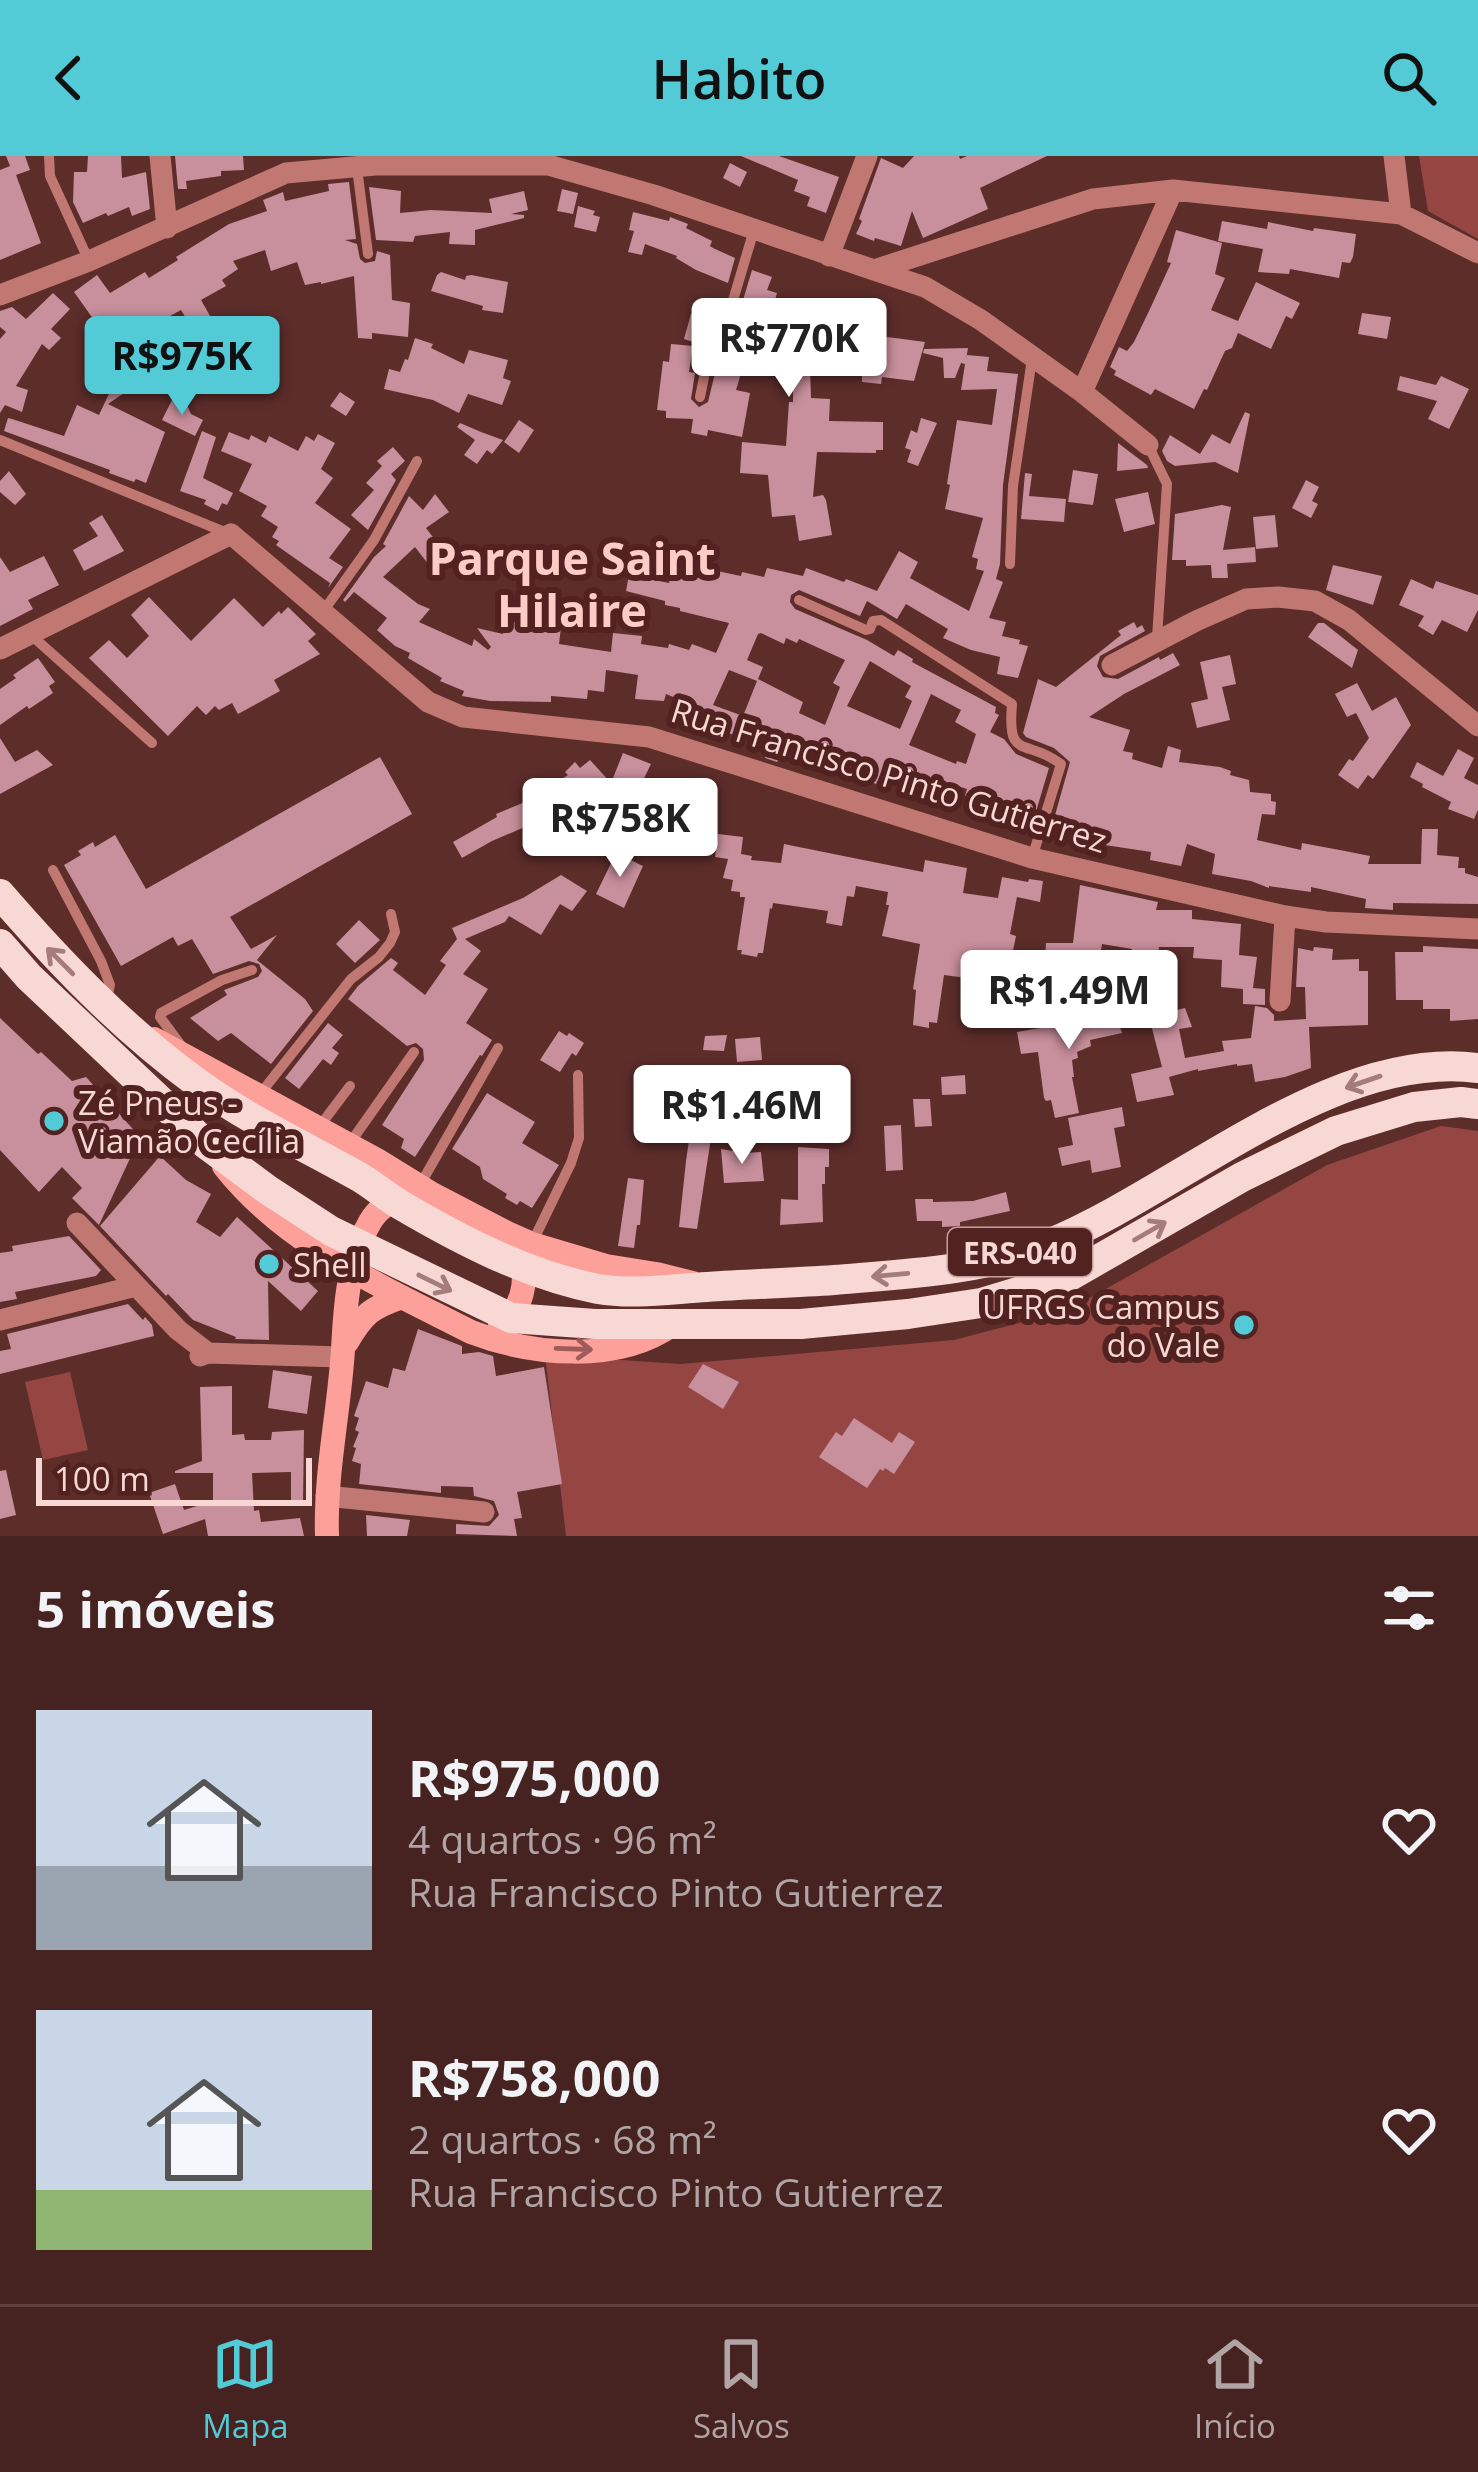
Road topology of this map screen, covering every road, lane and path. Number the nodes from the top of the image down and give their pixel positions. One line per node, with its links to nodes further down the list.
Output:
1 (49, 156): 15 (lane)
2 (160, 156): 10 (street)
3 (867, 156): 14 (street)
4 (1394, 156): 9 (street)
5 (473, 160): 6 (street); 11 (street)
6 (397, 161): 7 (street)
7 (357, 166): 10 (street); 13 (lane)
8 (1173, 190): 9 (street); 16 (street); 19 (street)
9 (1401, 214): 12 (street)
10 (167, 228): 15 (street)
11 (754, 230): 14 (street); 20 (lane)
12 (1478, 253)
13 (368, 254)
14 (830, 256): 16 (street)
15 (89, 261): 17 (street)
16 (874, 270): 18 (street)
17 (0, 295)
18 (1033, 357): 19 (street); 25 (lane)
19 (1082, 392): 22 (street)
20 (700, 398)
21 (0, 440): 24 (lane, Rua Francisco Pinto Gutierrez)
22 (1148, 445): 29 (lane)
23 (418, 461): 27 (lane)
24 (230, 534): 27 (street, Rua Francisco Pinto Gutierrez); 28 (street)
25 (1010, 564)
26 (799, 600): 34 (lane)
27 (322, 613): 34 (street, Rua Francisco Pinto Gutierrez)
28 (32, 634): 30 (street); 33 (lane)
29 (1157, 641): 31 (street); 32 (street)
30 (0, 649)
31 (1112, 665)
32 (1478, 726)
33 (152, 743)
34 (1032, 858): 38 (street, Rua Francisco Pinto Gutierrez)
35 (53, 870): 43 (lane)
36 (0, 894): 43 (main road, ERS-040, one-way to 36)
37 (391, 914): 52 (lane)
38 (1286, 916): 39 (street, Rua Francisco Pinto Gutierrez); 42 (street)
39 (1478, 929)
40 (0, 944): 47 (main road, ERS-040)
41 (252, 970): 48 (lane)
42 (1280, 1001)
43 (105, 1005): 44 (main road, ERS-040)
44 (133, 1029): 47 (street); 48 (main road); 57 (main road, ERS-040)
45 (498, 1048): 56 (lane)
46 (414, 1052): 55 (lane)
47 (110, 1054): 60 (main road, ERS-040)
48 (189, 1056): 52 (main road)
49 (1478, 1068): 59 (main road, ERS-040, one-way to 59)
50 (578, 1075): 59 (lane)
51 (350, 1086): 54 (lane)
52 (258, 1096): 54 (main road)
53 (1478, 1104): 65 (main road, ERS-040, one-way to 53)
54 (317, 1129): 55 (main road)
55 (348, 1146): 56 (main road)
56 (426, 1190): 57 (main road); 59 (main road)
57 (392, 1200): 59 (main road, ERS-040); 60 (main road)
58 (77, 1223): 61 (street)
59 (528, 1256): 63 (main road)
60 (356, 1257): 62 (main road); 63 (main road, ERS-040, one-way to 63); 67 (main road)
61 (136, 1286): 64 (street); 67 (street)
62 (402, 1297): 66 (main road); 67 (main road)
63 (511, 1318): 65 (main road, ERS-040); 66 (main road)
64 (0, 1320)
65 (673, 1324): 66 (main road, one-way to 65)
66 (471, 1332)
67 (343, 1353): 68 (main road)
68 (326, 1496): 69 (street); 70 (main road)
69 (484, 1512)
70 (328, 1536)

